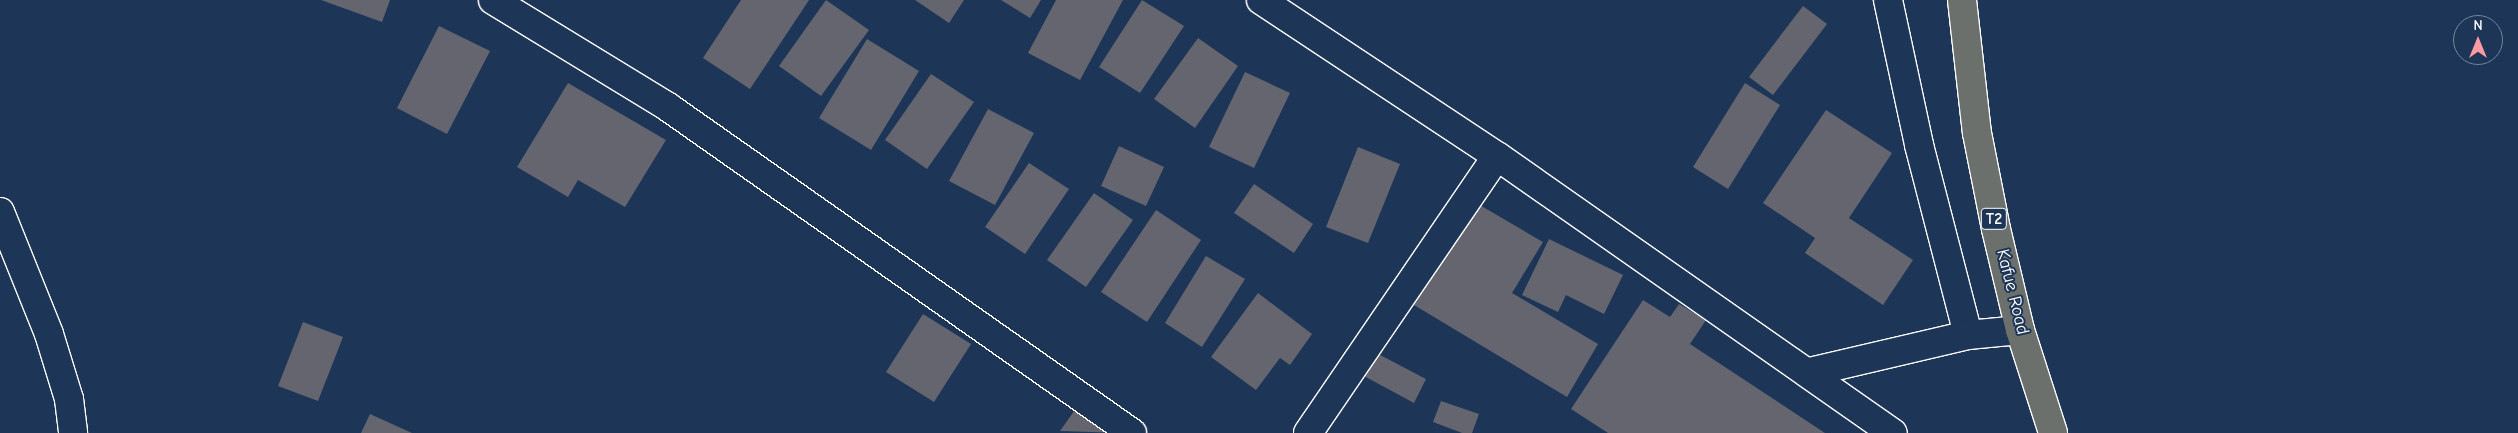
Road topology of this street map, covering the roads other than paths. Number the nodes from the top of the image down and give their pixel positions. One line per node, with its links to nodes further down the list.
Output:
1 (493, 0): 11 (street)
2 (1261, 0): 5 (street)
3 (1888, 0): 8 (street)
4 (1962, 0): 7 (highway, Kafue Road / T2)
5 (1497, 156): 9 (street); 12 (street)
6 (0, 212): 10 (street)
7 (2020, 330): 8 (street); 14 (highway, Kafue Road / T2)
8 (1968, 335): 9 (street)
9 (1810, 372): 13 (street)
10 (73, 433)
11 (1132, 433)
12 (1308, 433)
13 (1893, 433)
14 (2053, 433)

